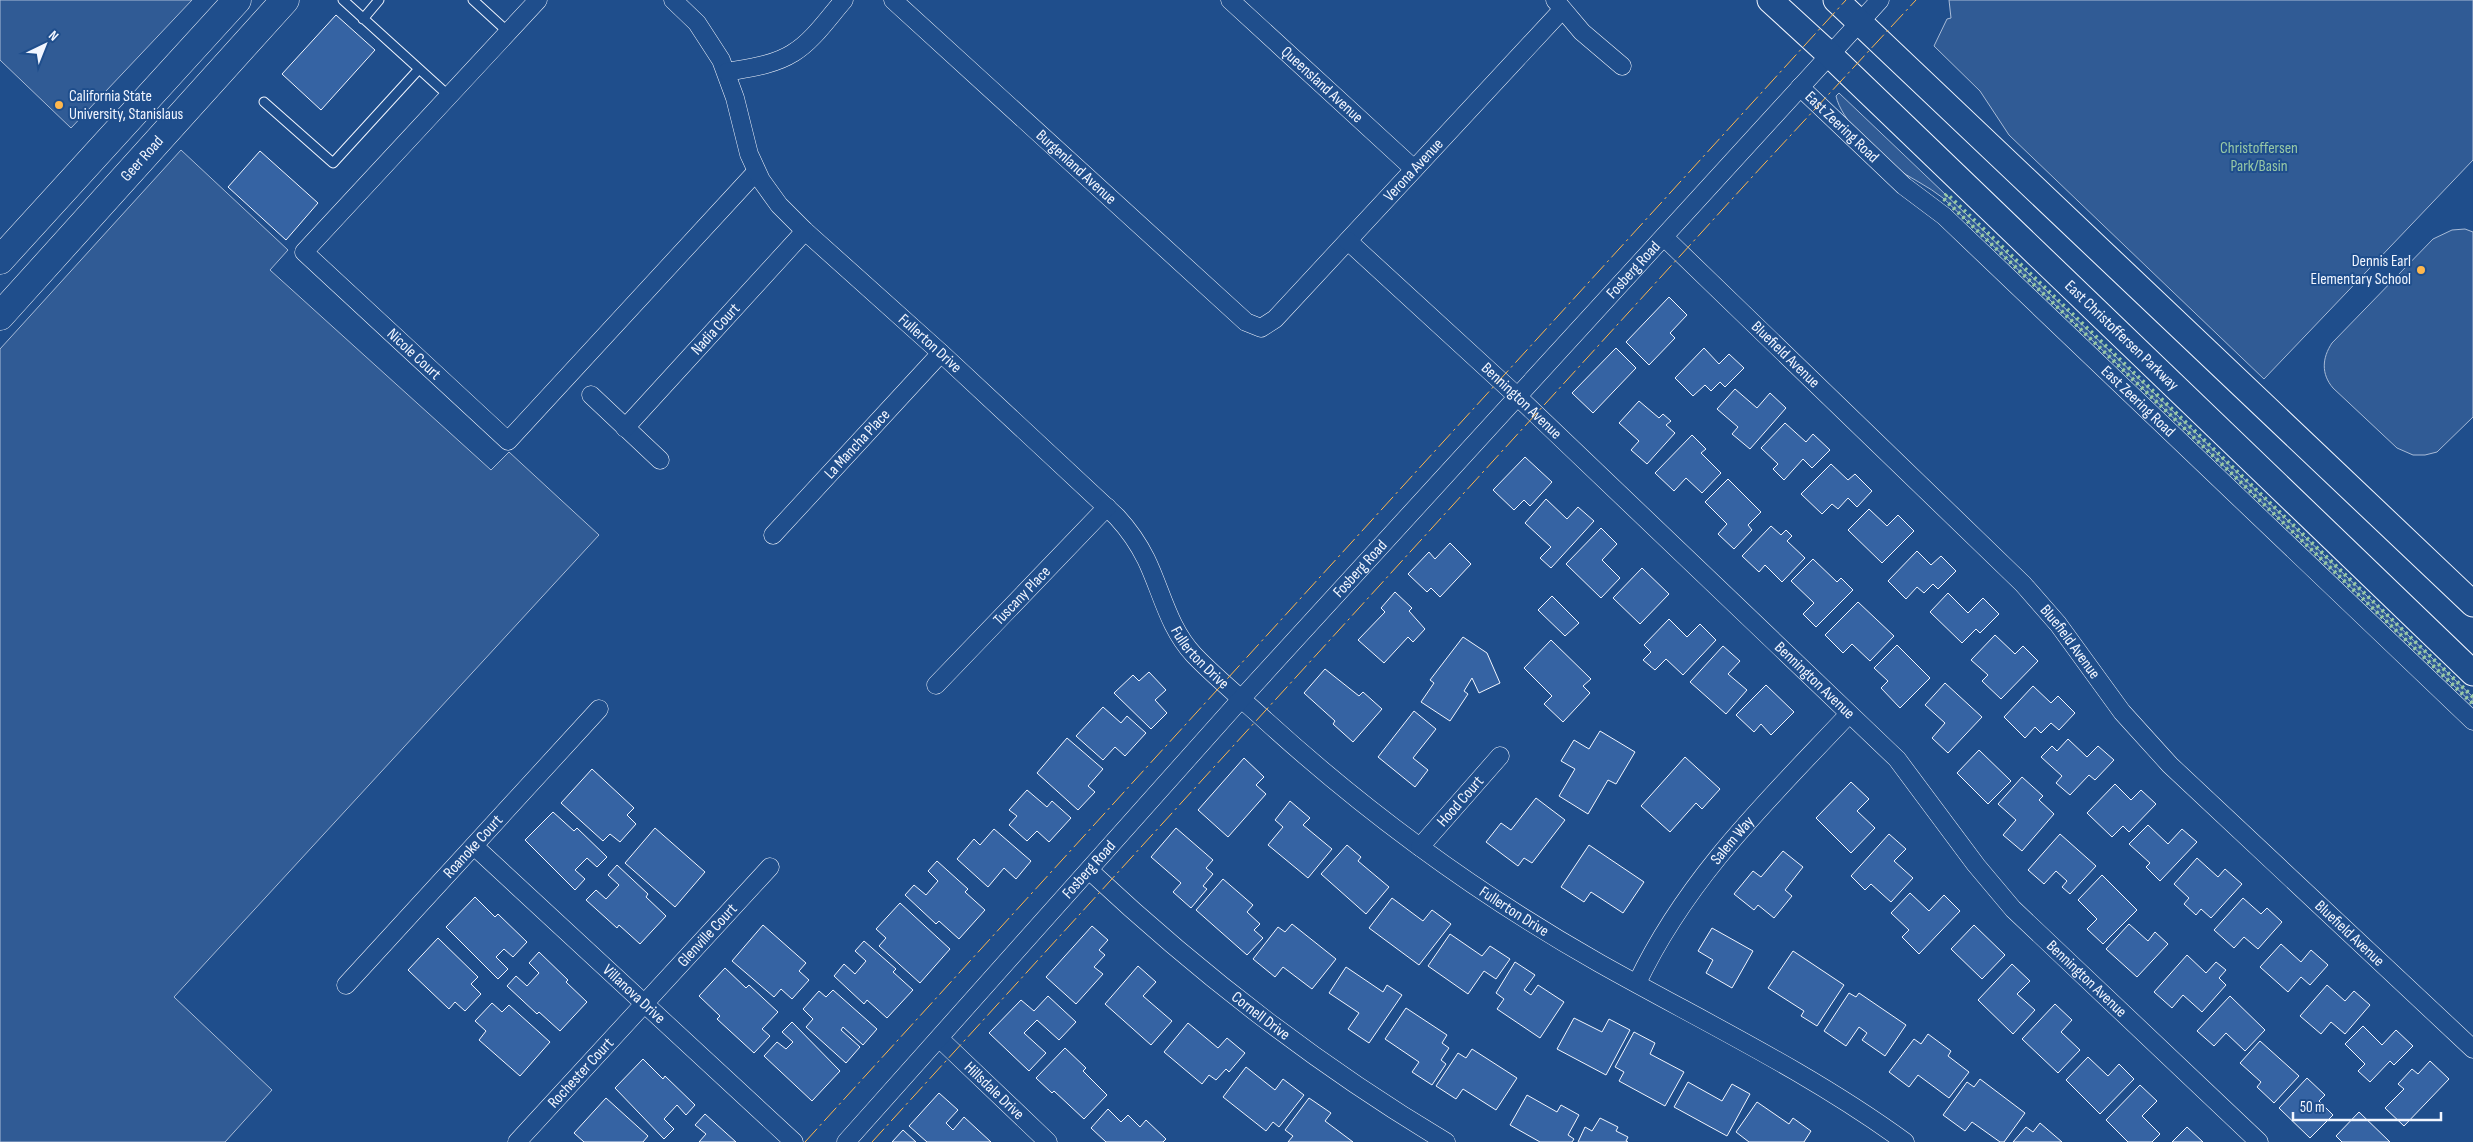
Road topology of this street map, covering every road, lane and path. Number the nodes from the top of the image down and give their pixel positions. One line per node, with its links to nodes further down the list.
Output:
1 (237, 0): 30 (main road)
2 (285, 0): 31 (main road, Geer Road)
3 (343, 0): 15 (lane)
4 (380, 0): 15 (lane)
5 (473, 0): 17 (lane)
6 (538, 0): 17 (street, Nicole Court)
7 (673, 0): 21 (street, Fullerton Drive)
8 (844, 0): 21 (street)
9 (893, 0): 32 (street, Burgenland Avenue)
10 (1230, 0): 25 (street, Queensland Avenue)
11 (1770, 0): 18 (street, East Christoffersen Parkway)
12 (1836, 0): 16 (street)
13 (1880, 0): 16 (street, Fosberg Road)
14 (1558, 5): 19 (street); 25 (street, Verona Avenue)
15 (363, 19): 20 (lane)
16 (1860, 22): 18 (street, Fosberg Road); 40 (street)
17 (508, 32): 23 (street, Nicole Court)
18 (1830, 55): 22 (street, Fosberg Road); 41 (street, East Christoffersen Parkway)
19 (1622, 66)
20 (419, 69): 23 (lane); 24 (lane)
21 (727, 72): 26 (street, Fullerton Drive)
22 (1800, 87): 28 (street, Fosberg Road); 46 (street, East Zeering Road)
23 (449, 96): 26 (street, Nicole Court)
24 (264, 102)
25 (1414, 169): 29 (street, Verona Avenue)
26 (756, 172): 27 (street, Fullerton Drive)
27 (805, 232): 33 (street, Fullerton Drive); 36 (street, Nadia Court)
28 (1664, 237): 35 (street, Fosberg Road); 56 (street, Bluefield Avenue)
29 (1348, 241): 32 (street, Verona Avenue); 35 (street, Bennington Avenue)
30 (0, 260)
31 (0, 316)
32 (1261, 328)
33 (940, 353): 38 (street, Fullerton Drive); 39 (street, La Mancha Place)
34 (590, 395): 36 (street)
35 (1517, 396): 43 (street, Fosberg Road); 45 (street, Bennington Avenue)
36 (625, 428): 37 (street)
37 (660, 460)
38 (1107, 507): 42 (street, Tuscany Place); 43 (street, Fullerton Drive)
39 (773, 535)
40 (2473, 604)
41 (2473, 672)
42 (936, 685)
43 (1241, 699): 49 (street, Fullerton Drive); 51 (street, Fosberg Road)
44 (599, 709): 48 (street, Roanoke Court)
45 (1849, 714): 52 (street, Salem Way); 63 (street, Bennington Avenue)
46 (2473, 721)
47 (1500, 756): 49 (street, Hood Court)
48 (474, 846): 53 (street, Roanoke Court); 54 (street, Villanova Drive)
49 (1420, 847): 52 (street, Fullerton Drive)
50 (770, 867): 54 (street, Glenville Court)
51 (1090, 871): 55 (street, Fosberg Road); 61 (street, Cornell Drive)
52 (1637, 983): 62 (street, Fullerton Drive)
53 (346, 985)
54 (644, 1004): 57 (street, Rochester Court); 58 (street, Villanova Drive)
55 (940, 1039): 59 (street, Fosberg Road); 60 (street, Hillsdale Drive)
56 (2473, 1049)
57 (517, 1142)
58 (794, 1142)
59 (846, 1142)
60 (1048, 1142)
61 (1446, 1142)
62 (1905, 1142)
63 (2259, 1142)

